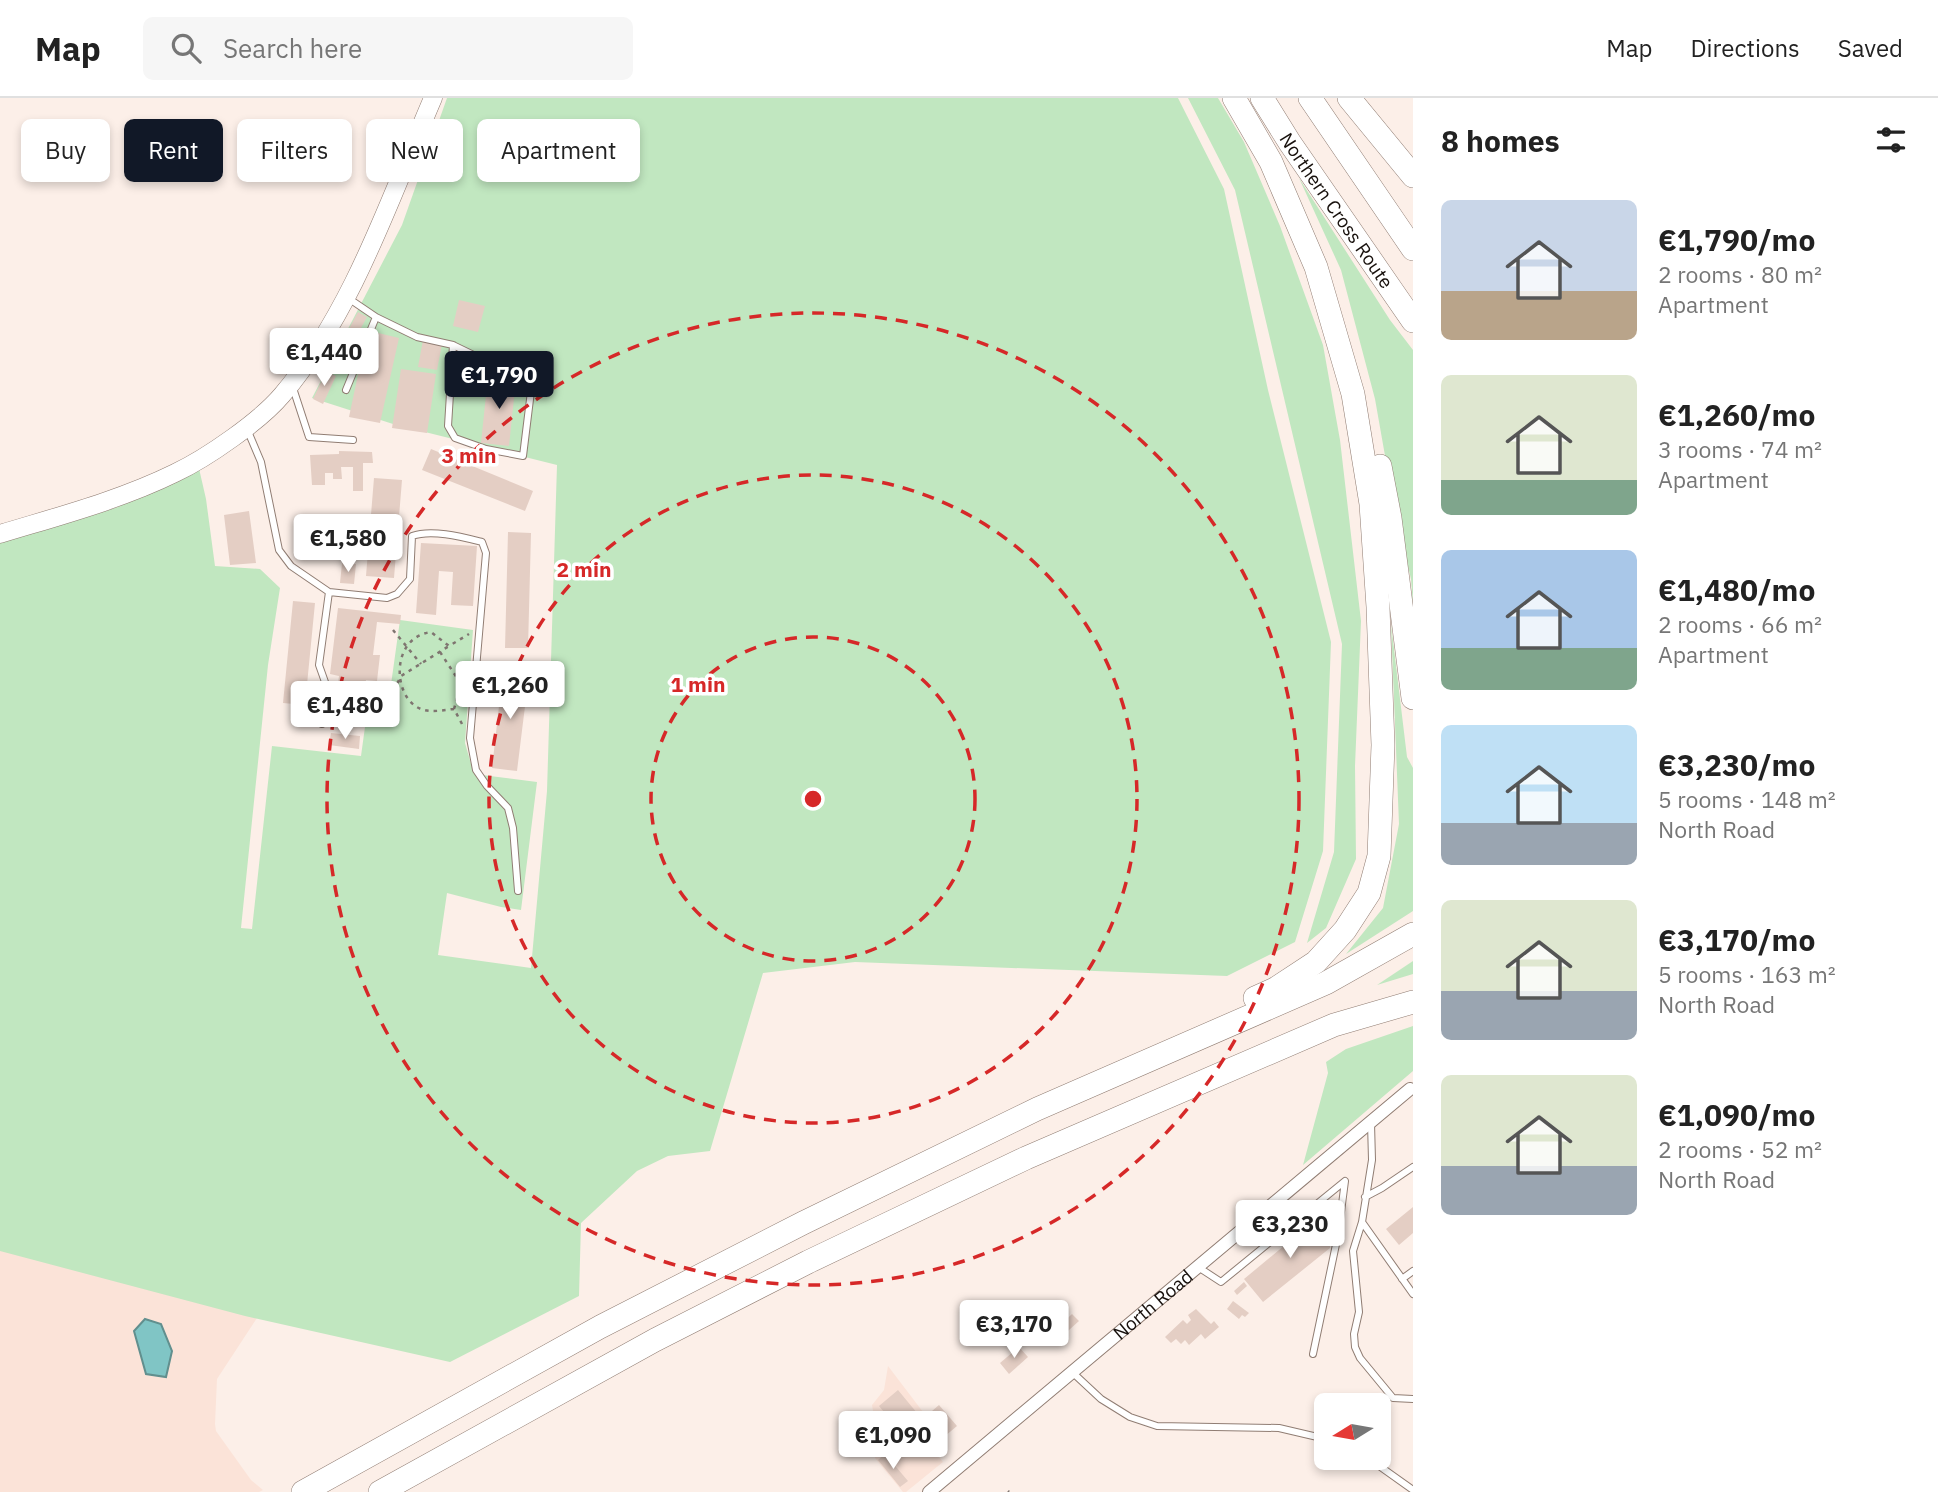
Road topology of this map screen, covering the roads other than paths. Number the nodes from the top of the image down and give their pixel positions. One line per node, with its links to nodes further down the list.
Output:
1 (433, 98): 9 (main road)
2 (1234, 98): 27 (highway)
3 (1250, 98): 19 (highway)
4 (1262, 98): 11 (highway, Northern Cross Route)
5 (1310, 98): 8 (highway, Northern Cross Route)
6 (1349, 98): 7 (highway)
7 (1413, 176)
8 (1413, 249)
9 (347, 297): 10 (lane); 13 (main road)
10 (376, 317): 12 (lane); 14 (lane)
11 (1413, 321)
12 (453, 345): 12 (lane)
13 (291, 384): 15 (main road); 16 (lane)
14 (346, 390)
15 (246, 427): 17 (main road); 18 (lane)
16 (353, 440)
17 (0, 534)
18 (329, 592): 20 (lane); 21 (lane)
19 (1413, 698)
20 (322, 724)
21 (518, 891)
22 (1413, 934): 27 (highway)
23 (1413, 991): 25 (main road)
24 (1413, 1002): 25 (highway)
25 (1334, 1025): 43 (highway)
26 (1409, 1086): 28 (street, North Road)
27 (1037, 1110): 42 (highway)
28 (1371, 1123): 30 (lane); 32 (street, North Road)
29 (1413, 1167): 30 (lane)
30 (1365, 1197): 31 (lane)
31 (1362, 1222): 34 (lane); 38 (lane)
32 (1198, 1267): 36 (lane); 37 (street, North Road)
33 (1413, 1270): 34 (lane)
34 (1402, 1279): 35 (lane)
35 (1413, 1294)
36 (1313, 1354)
37 (1072, 1372): 39 (lane); 44 (street, North Road)
38 (1413, 1399)
39 (1314, 1436)
40 (1385, 1470): 41 (lane)
41 (1413, 1490)
42 (303, 1492)
43 (380, 1492)
44 (929, 1492)

